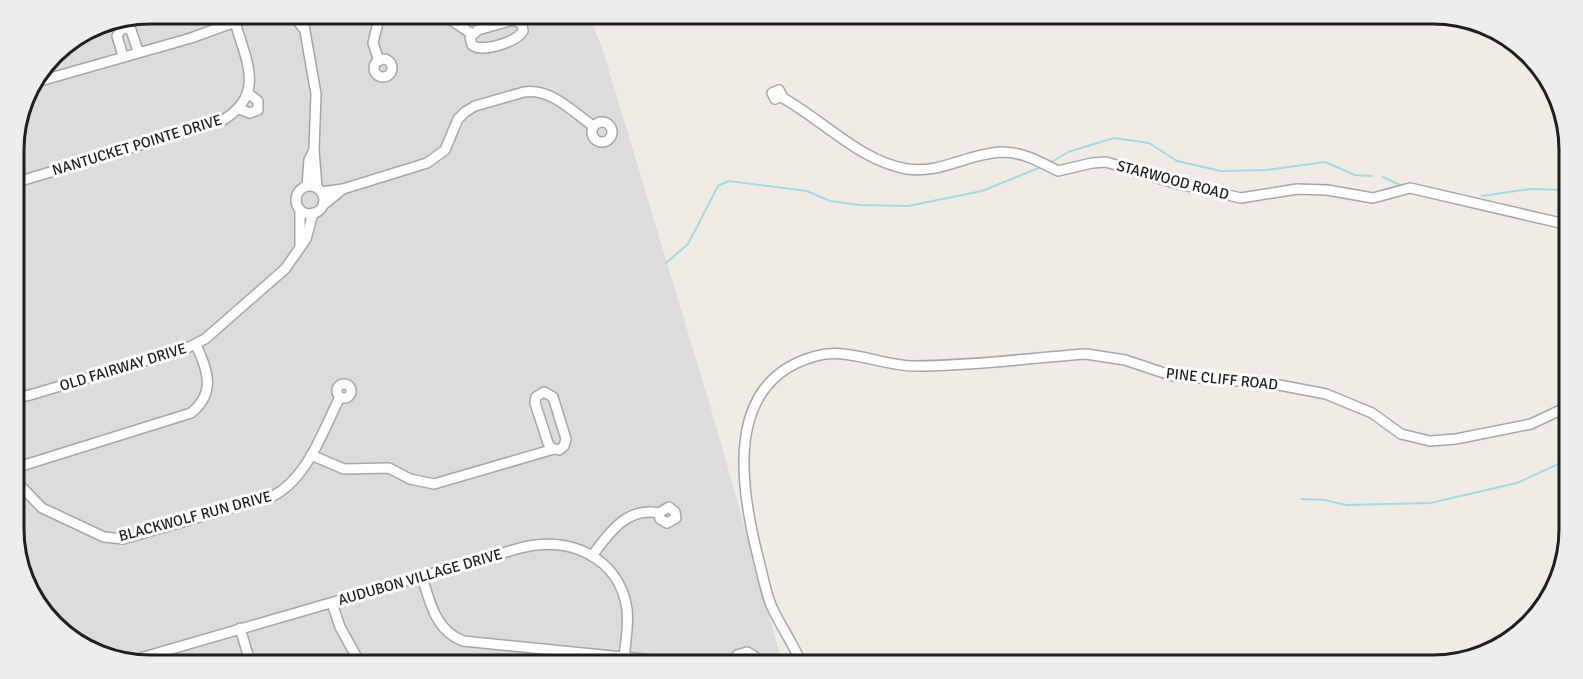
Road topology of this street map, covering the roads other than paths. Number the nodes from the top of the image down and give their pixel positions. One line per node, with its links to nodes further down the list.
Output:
1 (230, 24): 11 (street)
2 (237, 24): 15 (street)
3 (300, 24): 9 (street)
4 (303, 24): 9 (street)
5 (378, 24): 13 (street)
6 (457, 24): 10 (street)
7 (501, 24): 10 (street)
8 (521, 24): 10 (street)
9 (303, 29): 19 (street)
10 (472, 34)
11 (138, 51): 12 (street); 12 (street)
12 (123, 56): 14 (street)
13 (379, 61)
14 (46, 79)
15 (249, 93): 17 (street, NANTUCKET POINTE DRIVE); 17 (street)
16 (782, 96): 27 (street, STARWOOD ROAD)
17 (239, 109): 20 (street, NANTUCKET POINTE DRIVE)
18 (593, 126): 22 (street)
19 (314, 150): 21 (street); 23 (street)
20 (24, 180)
21 (307, 186): 23 (street); 25 (street)
22 (343, 189): 23 (street); 24 (street)
23 (319, 190): 24 (street)
24 (323, 205): 26 (street)
25 (300, 210): 26 (street); 28 (street)
26 (314, 213): 28 (street, OLD FAIRWAY DRIVE)
27 (1559, 223)
28 (300, 245): 29 (street, OLD FAIRWAY DRIVE)
29 (196, 345): 30 (street, OLD FAIRWAY DRIVE); 35 (street)
30 (24, 396)
31 (340, 397): 34 (street, BLACKWOLF RUN DRIVE)
32 (1559, 411): 49 (street, PINE CLIFF ROAD)
33 (554, 449): 33 (street); 34 (street)
34 (311, 454): 36 (street, BLACKWOLF RUN DRIVE)
35 (24, 465)
36 (24, 489)
37 (659, 513): 38 (street)
38 (592, 556): 39 (street, AUDUBON VILLAGE DRIVE); 46 (street, AUDUBON VILLAGE DRIVE)
39 (422, 577): 40 (street, AUDUBON VILLAGE DRIVE); 45 (street)
40 (332, 603): 41 (street, AUDUBON VILLAGE DRIVE); 44 (street)
41 (240, 628): 42 (street, AUDUBON VILLAGE DRIVE); 43 (street)
42 (152, 655)
43 (248, 655)
44 (356, 655)
45 (575, 655)
46 (623, 655)
47 (737, 655): 48 (street)
48 (752, 655)
49 (797, 655)

